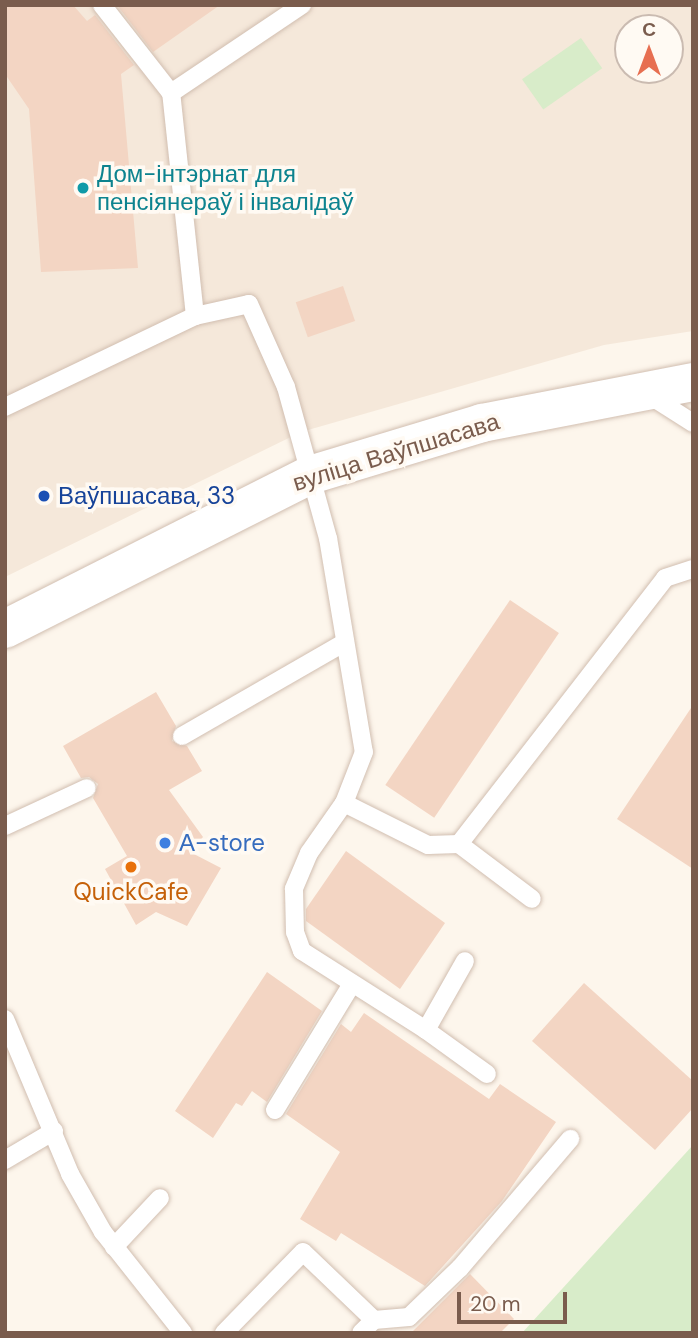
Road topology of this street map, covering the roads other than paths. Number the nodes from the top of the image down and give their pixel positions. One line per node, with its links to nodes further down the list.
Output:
1 (102, 5): 3 (lane)
2 (302, 5): 3 (lane)
3 (171, 93): 4 (lane)
4 (195, 316): 7 (lane); 9 (lane)
5 (693, 382): 6 (main road, вуліца Ваўпшасава)
6 (643, 391): 8 (lane); 9 (main road, вуліца Ваўпшасава)
7 (5, 407)
8 (693, 423)
9 (310, 474): 11 (main road, вуліца Ваўпшасава); 12 (lane)
10 (693, 569): 17 (lane)
11 (5, 629)
12 (344, 643): 13 (lane); 15 (lane)
13 (181, 736)
14 (87, 788): 16 (lane)
15 (344, 803): 17 (lane); 20 (lane)
16 (5, 827)
17 (459, 844): 18 (lane)
18 (532, 899)
19 (465, 961): 22 (lane)
20 (352, 984): 22 (lane); 24 (lane)
21 (5, 1019): 25 (lane)
22 (426, 1030): 23 (lane)
23 (487, 1074)
24 (275, 1110)
25 (54, 1131): 27 (lane); 29 (lane)
26 (570, 1139): 30 (lane)
27 (5, 1160)
28 (160, 1198): 29 (lane)
29 (114, 1247): 31 (lane)
30 (374, 1320): 32 (lane); 33 (lane)
31 (183, 1333)
32 (224, 1333)
33 (361, 1333)

